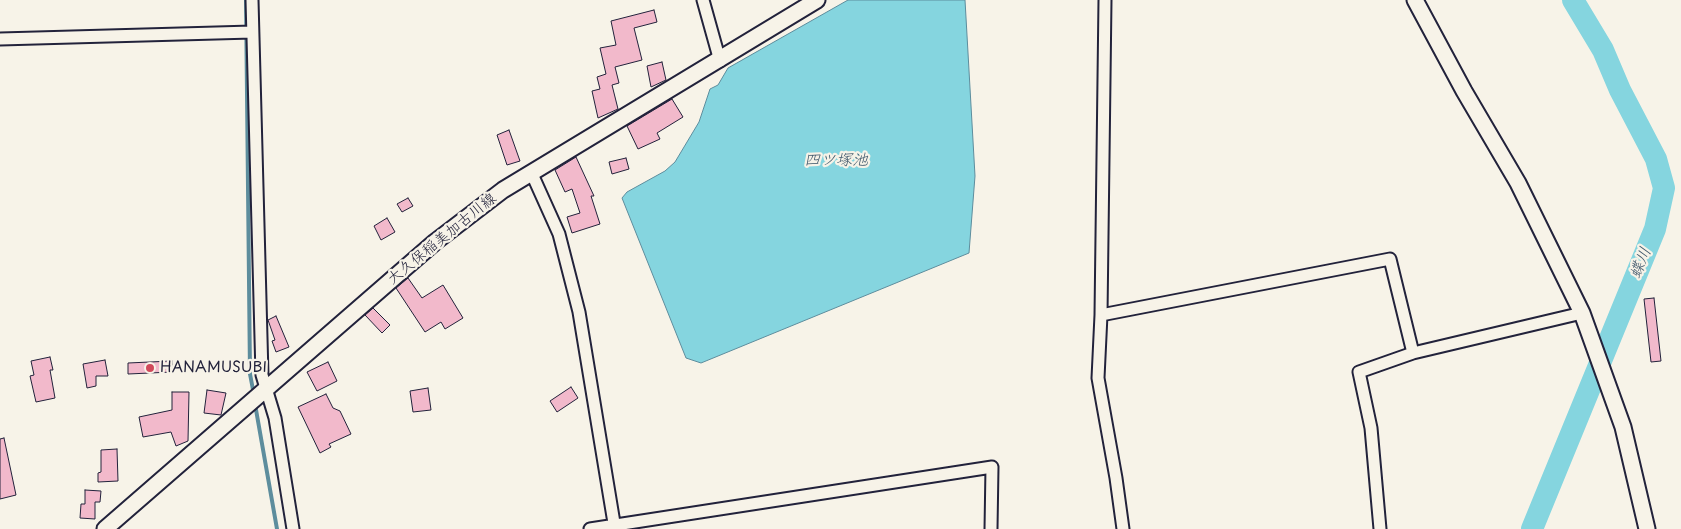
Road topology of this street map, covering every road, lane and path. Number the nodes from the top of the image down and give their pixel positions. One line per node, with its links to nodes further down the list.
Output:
1 (252, 0): 6 (street)
2 (703, 0): 8 (street)
3 (817, 0): 8 (main road, 大久保稲美加古川線)
4 (1105, 0): 11 (street)
5 (1415, 0): 10 (main road)
6 (252, 32): 7 (street); 13 (street)
7 (0, 39)
8 (720, 61): 9 (main road, 大久保稲美加古川線)
9 (532, 174): 13 (main road, 大久保稲美加古川線); 14 (street)
10 (1582, 313): 12 (street); 21 (main road)
11 (1101, 315): 12 (street); 19 (street)
12 (1413, 353): 20 (street)
13 (265, 390): 15 (main road, 大久保稲美加古川線); 16 (street)
14 (615, 527): 17 (street); 18 (street)
15 (105, 529)
16 (293, 529)
17 (590, 529)
18 (991, 529)
19 (1123, 529)
20 (1380, 529)
21 (1647, 529)

